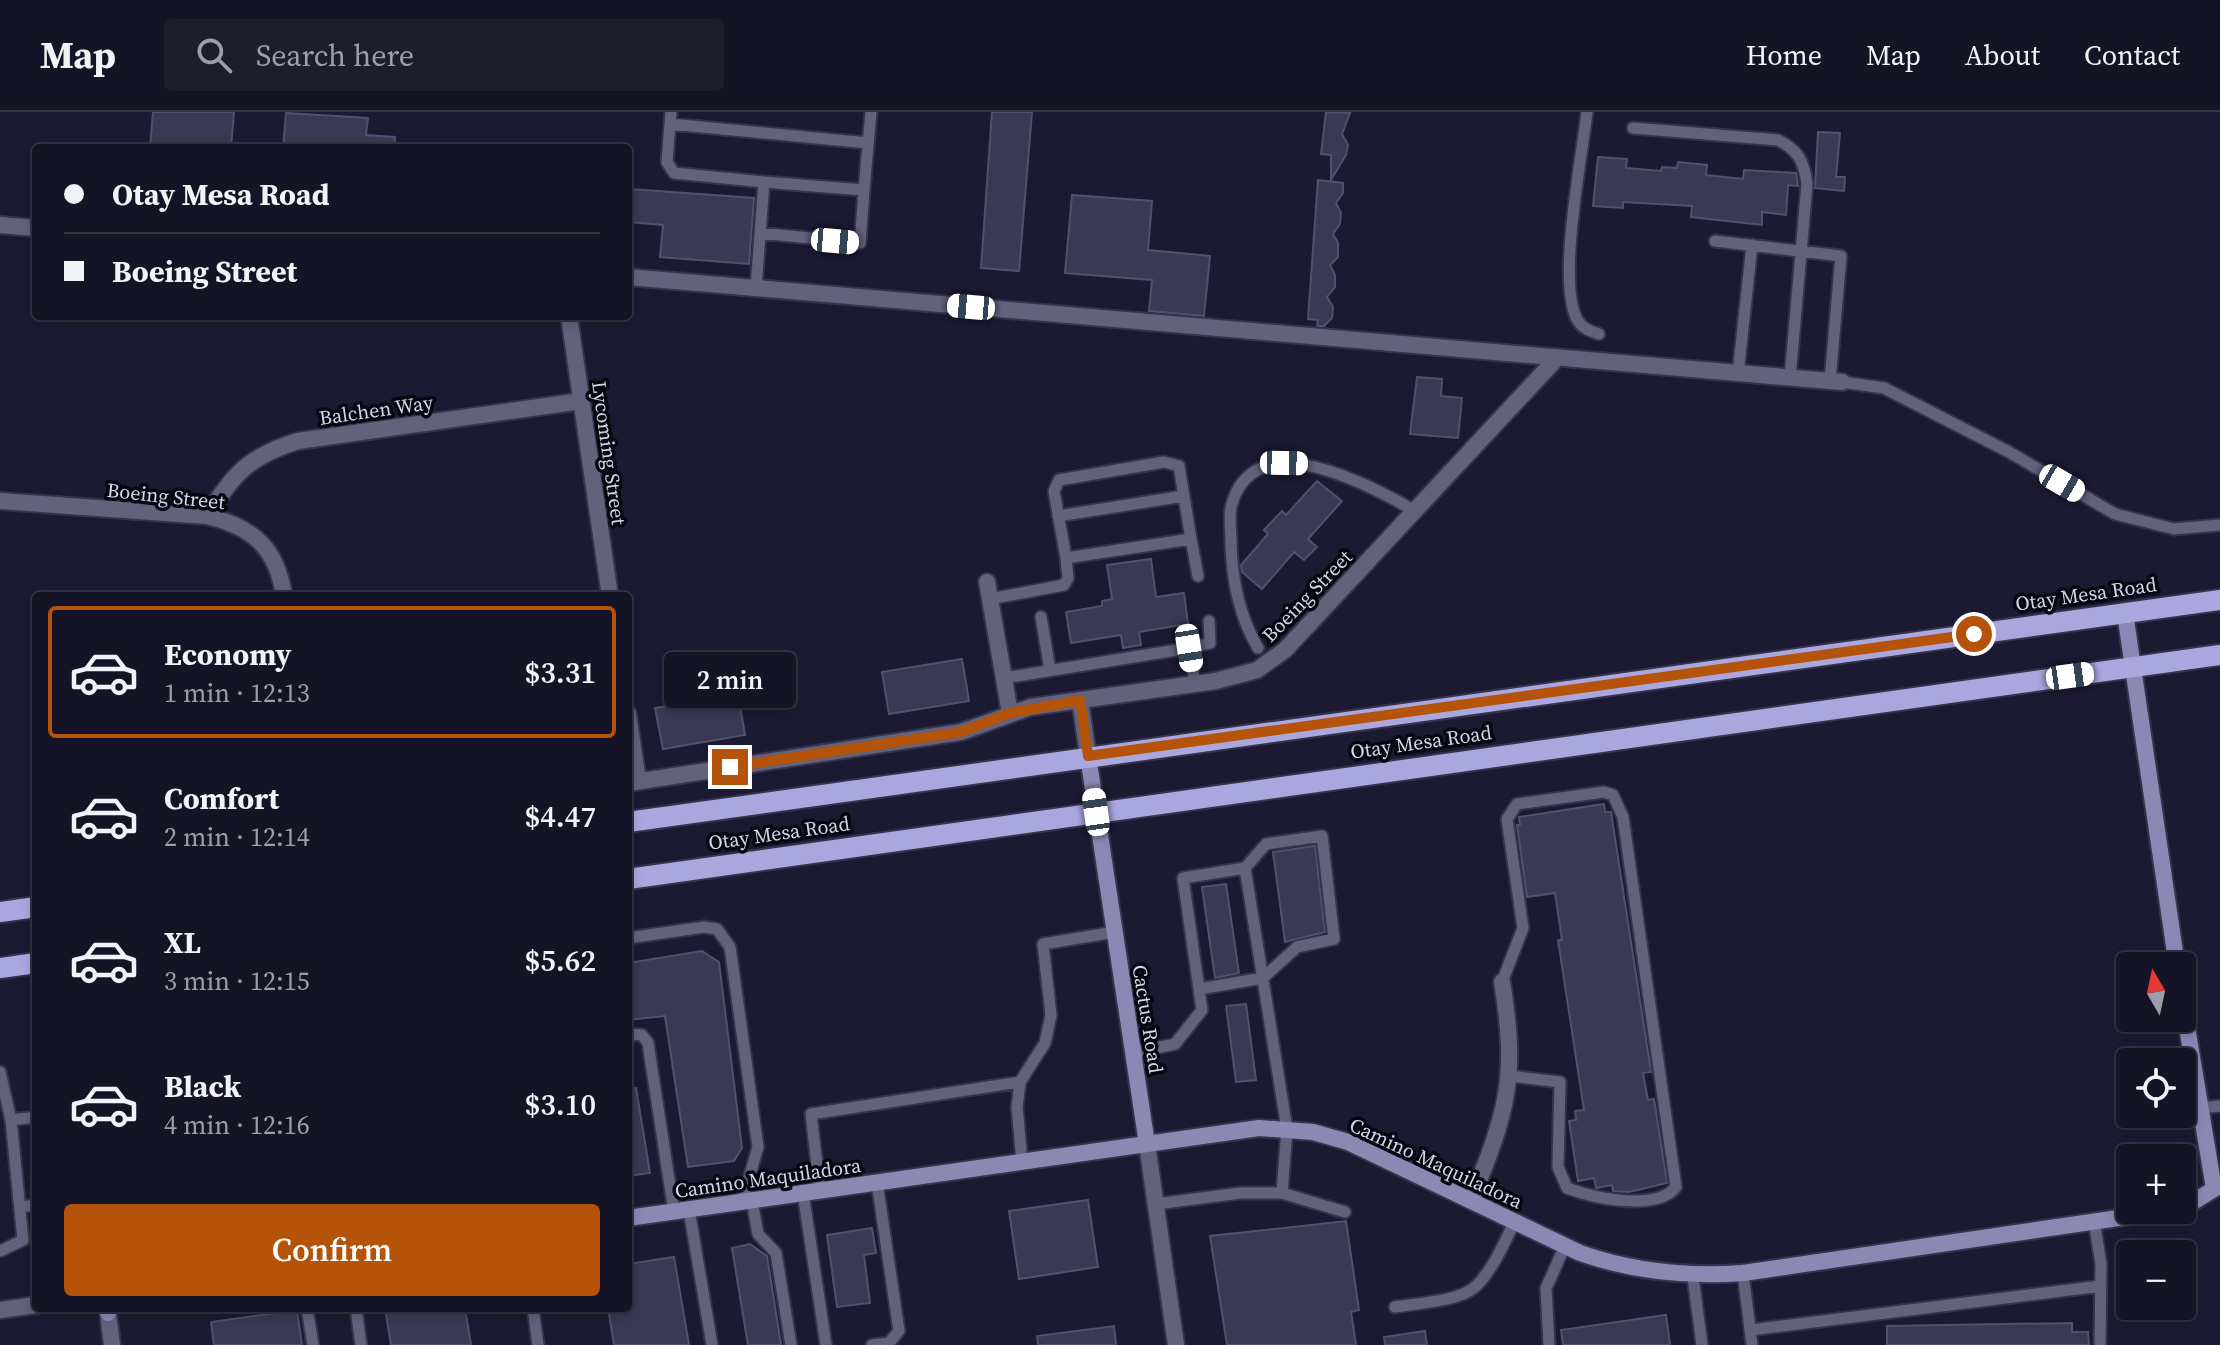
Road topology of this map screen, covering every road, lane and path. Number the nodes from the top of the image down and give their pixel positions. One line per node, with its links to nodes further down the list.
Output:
1 (871, 112): 5 (lane)
2 (1587, 112): 17 (lane)
3 (671, 118): 5 (lane); 6 (lane)
4 (1633, 128): 13 (lane)
5 (868, 143): 7 (lane)
6 (764, 182): 7 (lane); 10 (lane)
7 (864, 190): 10 (lane)
8 (0, 225): 9 (street)
9 (32, 228)
10 (760, 233): 15 (lane)
11 (1715, 241): 12 (lane)
12 (1752, 245): 13 (lane); 19 (lane)
13 (1803, 250): 20 (lane); 21 (lane)
14 (632, 277): 15 (street)
15 (756, 288): 18 (street)
16 (570, 320): 22 (street, Lycoming Street)
17 (1599, 334)
18 (1557, 358): 19 (street); 25 (street, Boeing Street)
19 (1738, 374): 20 (street)
20 (1790, 378): 21 (street)
21 (1836, 382): 28 (lane)
22 (581, 401): 26 (street, Balchen Way); 34 (street, Lycoming Street)
23 (1184, 496): 27 (lane); 27 (lane); 29 (lane)
24 (0, 501): 26 (street, Boeing Street)
25 (1415, 511): 41 (lane); 46 (street, Boeing Street)
26 (207, 516): 33 (street, Boeing Street)
27 (1058, 516): 30 (lane)
28 (2220, 525)
29 (1191, 539): 30 (lane); 31 (lane)
30 (1066, 558): 35 (lane)
31 (1198, 576)
32 (987, 582): 35 (street)
33 (283, 592)
34 (609, 592)
35 (990, 599): 45 (street)
36 (2220, 600): 37 (main road, Otay Mesa Road)
37 (2125, 613): 43 (street); 49 (main road, Otay Mesa Road)
38 (1041, 617): 44 (lane)
39 (1209, 621): 40 (lane)
40 (1189, 648): 44 (lane); 46 (lane)
41 (1258, 648)
42 (2220, 655): 43 (main road, Otay Mesa Road)
43 (2132, 667): 51 (main road, Otay Mesa Road); 59 (street)
44 (1050, 670): 45 (lane)
45 (1004, 678): 48 (street)
46 (1195, 684): 47 (street, Boeing Street)
47 (1080, 700): 48 (street, Boeing Street); 49 (street, Cactus Road)
48 (1010, 713): 50 (street, Boeing Street)
49 (1088, 756): 51 (street, Cactus Road); 52 (main road, Otay Mesa Road)
50 (633, 782)
51 (1096, 812): 54 (main road, Otay Mesa Road); 57 (street, Cactus Road)
52 (632, 821)
53 (1245, 868): 62 (lane); 62 (lane); 64 (lane)
54 (632, 878)
55 (32, 908): 56 (main road)
56 (0, 912)
57 (1115, 932): 67 (street, Cactus Road); 70 (lane)
58 (632, 937): 82 (lane)
59 (2175, 952)
60 (32, 964): 61 (main road)
61 (0, 968)
62 (1263, 978): 64 (lane); 75 (lane)
63 (1502, 982): 69 (street); 69 (lane)
64 (1199, 989): 67 (lane)
65 (2188, 1032): 72 (street)
66 (632, 1034): 87 (lane)
67 (1133, 1053): 76 (street, Cactus Road)
68 (0, 1072): 74 (lane)
69 (1510, 1076): 83 (street)
70 (1020, 1082): 77 (lane); 79 (lane)
71 (2220, 1106): 72 (lane)
72 (2201, 1108): 81 (street)
73 (32, 1117): 74 (lane)
74 (11, 1120): 86 (lane)
75 (1287, 1129): 76 (street, Camino Maquiladora); 80 (lane); 83 (street, Camino Maquiladora)
76 (1147, 1144): 77 (street, Camino Maquiladora); 84 (street, Cactus Road)
77 (1022, 1162): 78 (street, Camino Maquiladora)
78 (877, 1182): 79 (street, Camino Maquiladora); 113 (lane)
79 (811, 1192): 82 (street, Camino Maquiladora); 112 (lane)
80 (1282, 1193): 84 (lane); 88 (lane)
81 (2196, 1200)
82 (747, 1201): 87 (street, Camino Maquiladora); 111 (lane)
83 (1471, 1201): 91 (street, Camino Maquiladora)
84 (1156, 1204): 114 (street, Cactus Road)
85 (32, 1206): 86 (lane)
86 (20, 1207): 94 (lane)
87 (682, 1211): 89 (street, Camino Maquiladora); 110 (lane)
88 (1345, 1212)
89 (632, 1217)
90 (2116, 1218): 92 (street, Camino Maquiladora)
91 (1515, 1221): 93 (street, Camino Maquiladora); 99 (lane)
92 (2094, 1221): 95 (street, Camino Maquiladora); 97 (lane)
93 (1565, 1246): 96 (street, Camino Maquiladora); 115 (lane)
94 (0, 1251)
95 (1743, 1273): 96 (street, Camino Maquiladora); 105 (lane)
96 (1693, 1277): 116 (lane)
97 (2101, 1286): 105 (lane); 118 (lane)
98 (32, 1306): 100 (street)
99 (1395, 1307)
100 (0, 1310)
101 (108, 1312): 106 (street)
102 (308, 1312): 107 (lane)
103 (357, 1312): 108 (lane)
104 (534, 1312): 109 (lane)
105 (1750, 1330): 117 (lane)
106 (112, 1345)
107 (313, 1345)
108 (361, 1345)
109 (538, 1345)
110 (712, 1345)
111 (791, 1345)
112 (826, 1345)
113 (872, 1345)
114 (1176, 1345)
115 (1549, 1345)
116 (1702, 1345)
117 (1752, 1345)
118 (2100, 1345)

